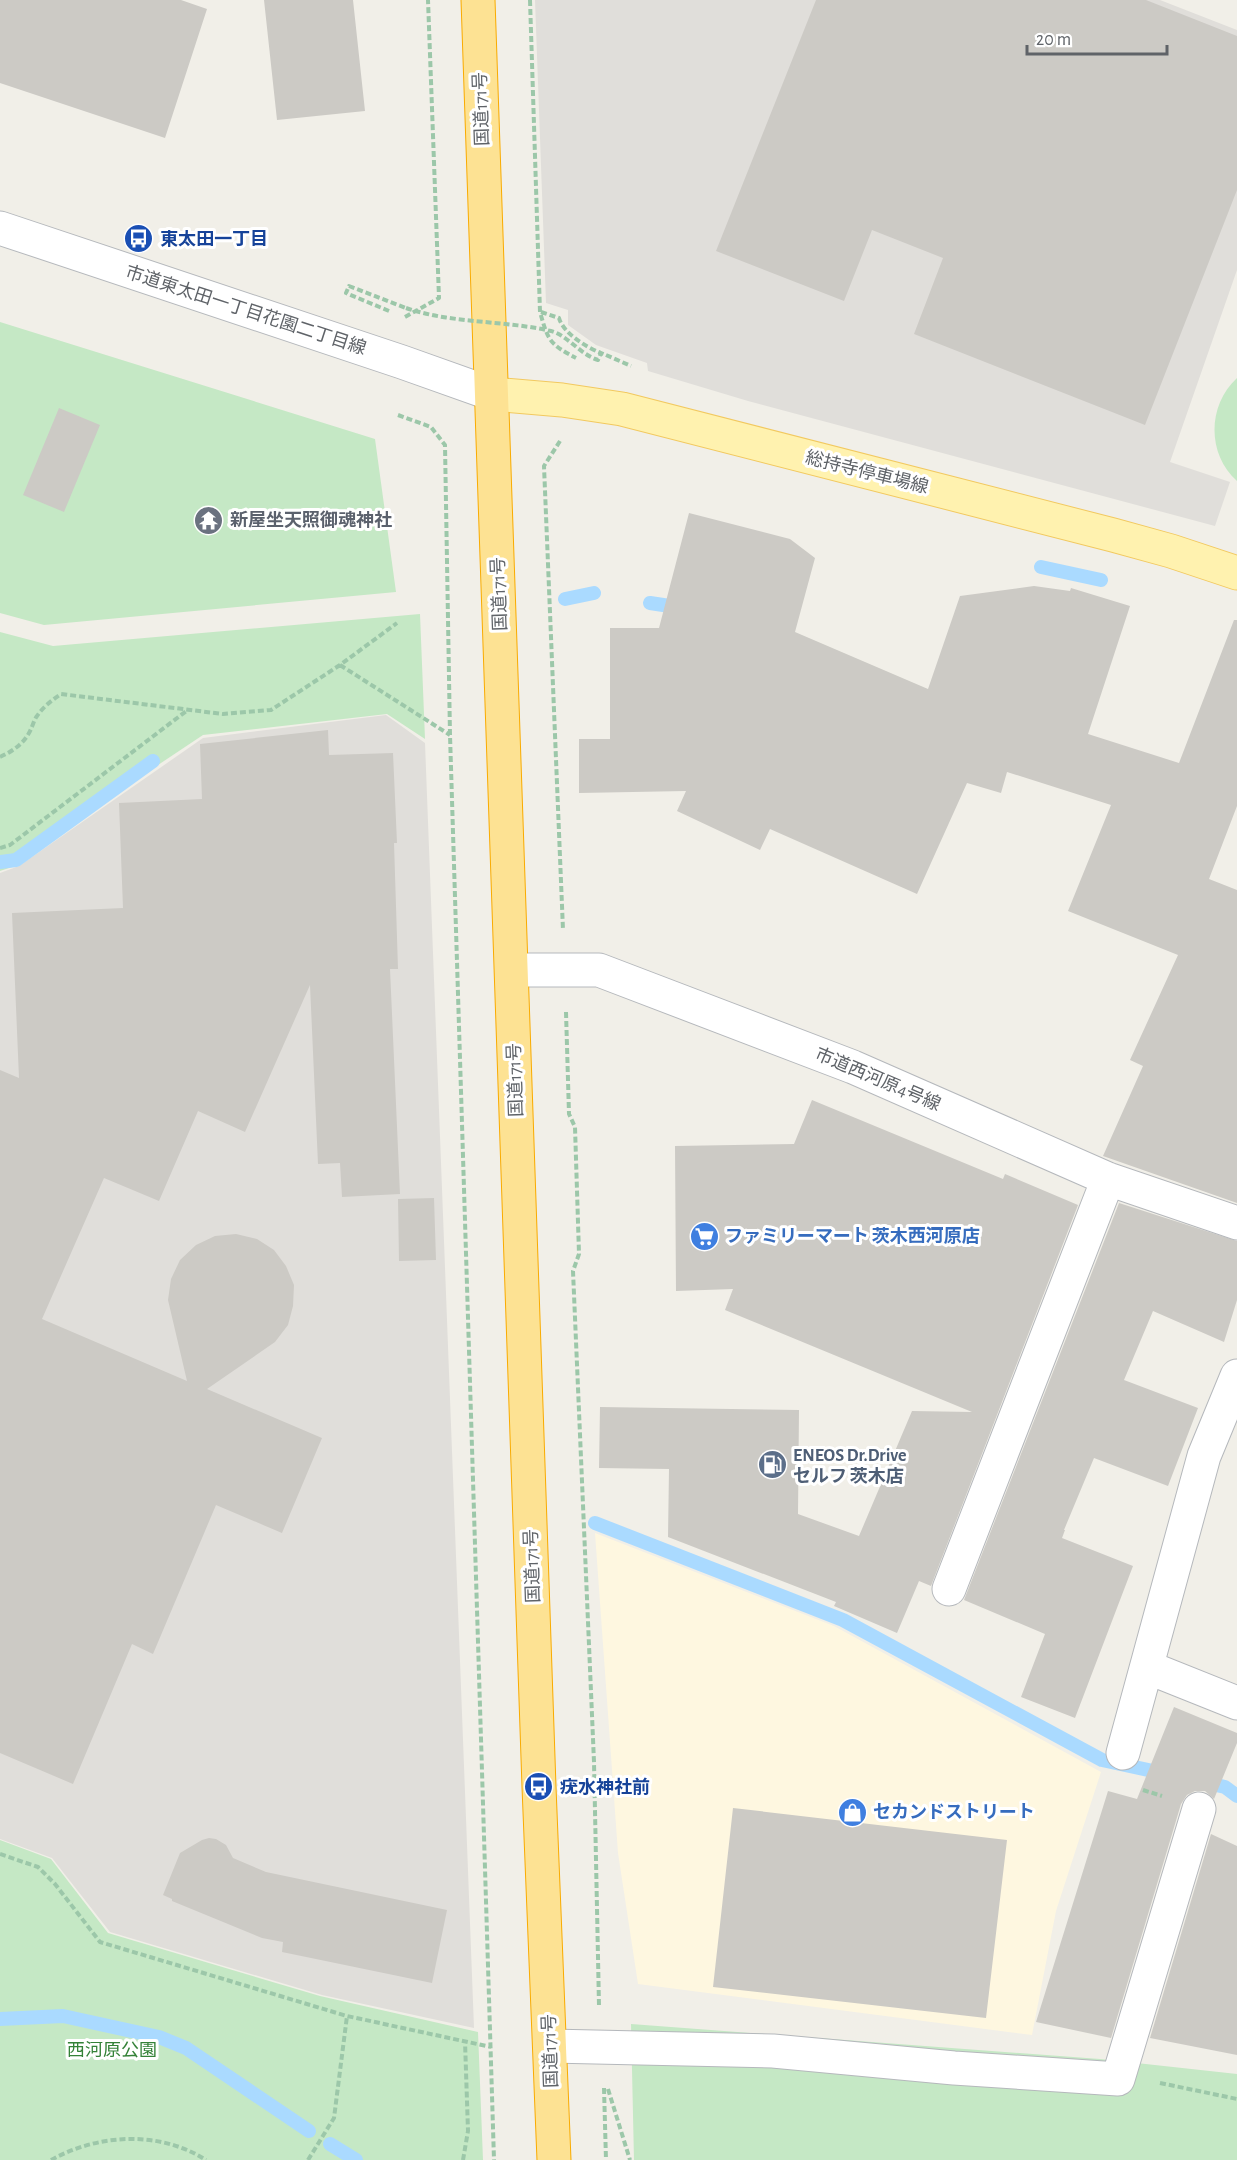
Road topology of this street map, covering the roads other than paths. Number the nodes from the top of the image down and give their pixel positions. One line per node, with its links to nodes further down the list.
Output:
1 (478, 0): 3 (highway, 国道171号)
2 (0, 228): 3 (street, 市道東太田一丁目花園二丁目線)
3 (492, 394): 4 (main road, 総持寺停車場線); 5 (highway, 国道171号)
4 (1237, 573)
5 (512, 970): 6 (street, 市道西河原4号線); 14 (highway, 国道171号)
6 (1108, 1179): 7 (street, 市道西河原4号線); 9 (street)
7 (1237, 1223)
8 (1237, 1376): 10 (street)
9 (949, 1589)
10 (1147, 1667): 11 (street); 12 (street)
11 (1237, 1703)
12 (1123, 1753)
13 (1199, 1809): 14 (street)
14 (550, 2046): 15 (highway, 国道171号)
15 (554, 2160)

